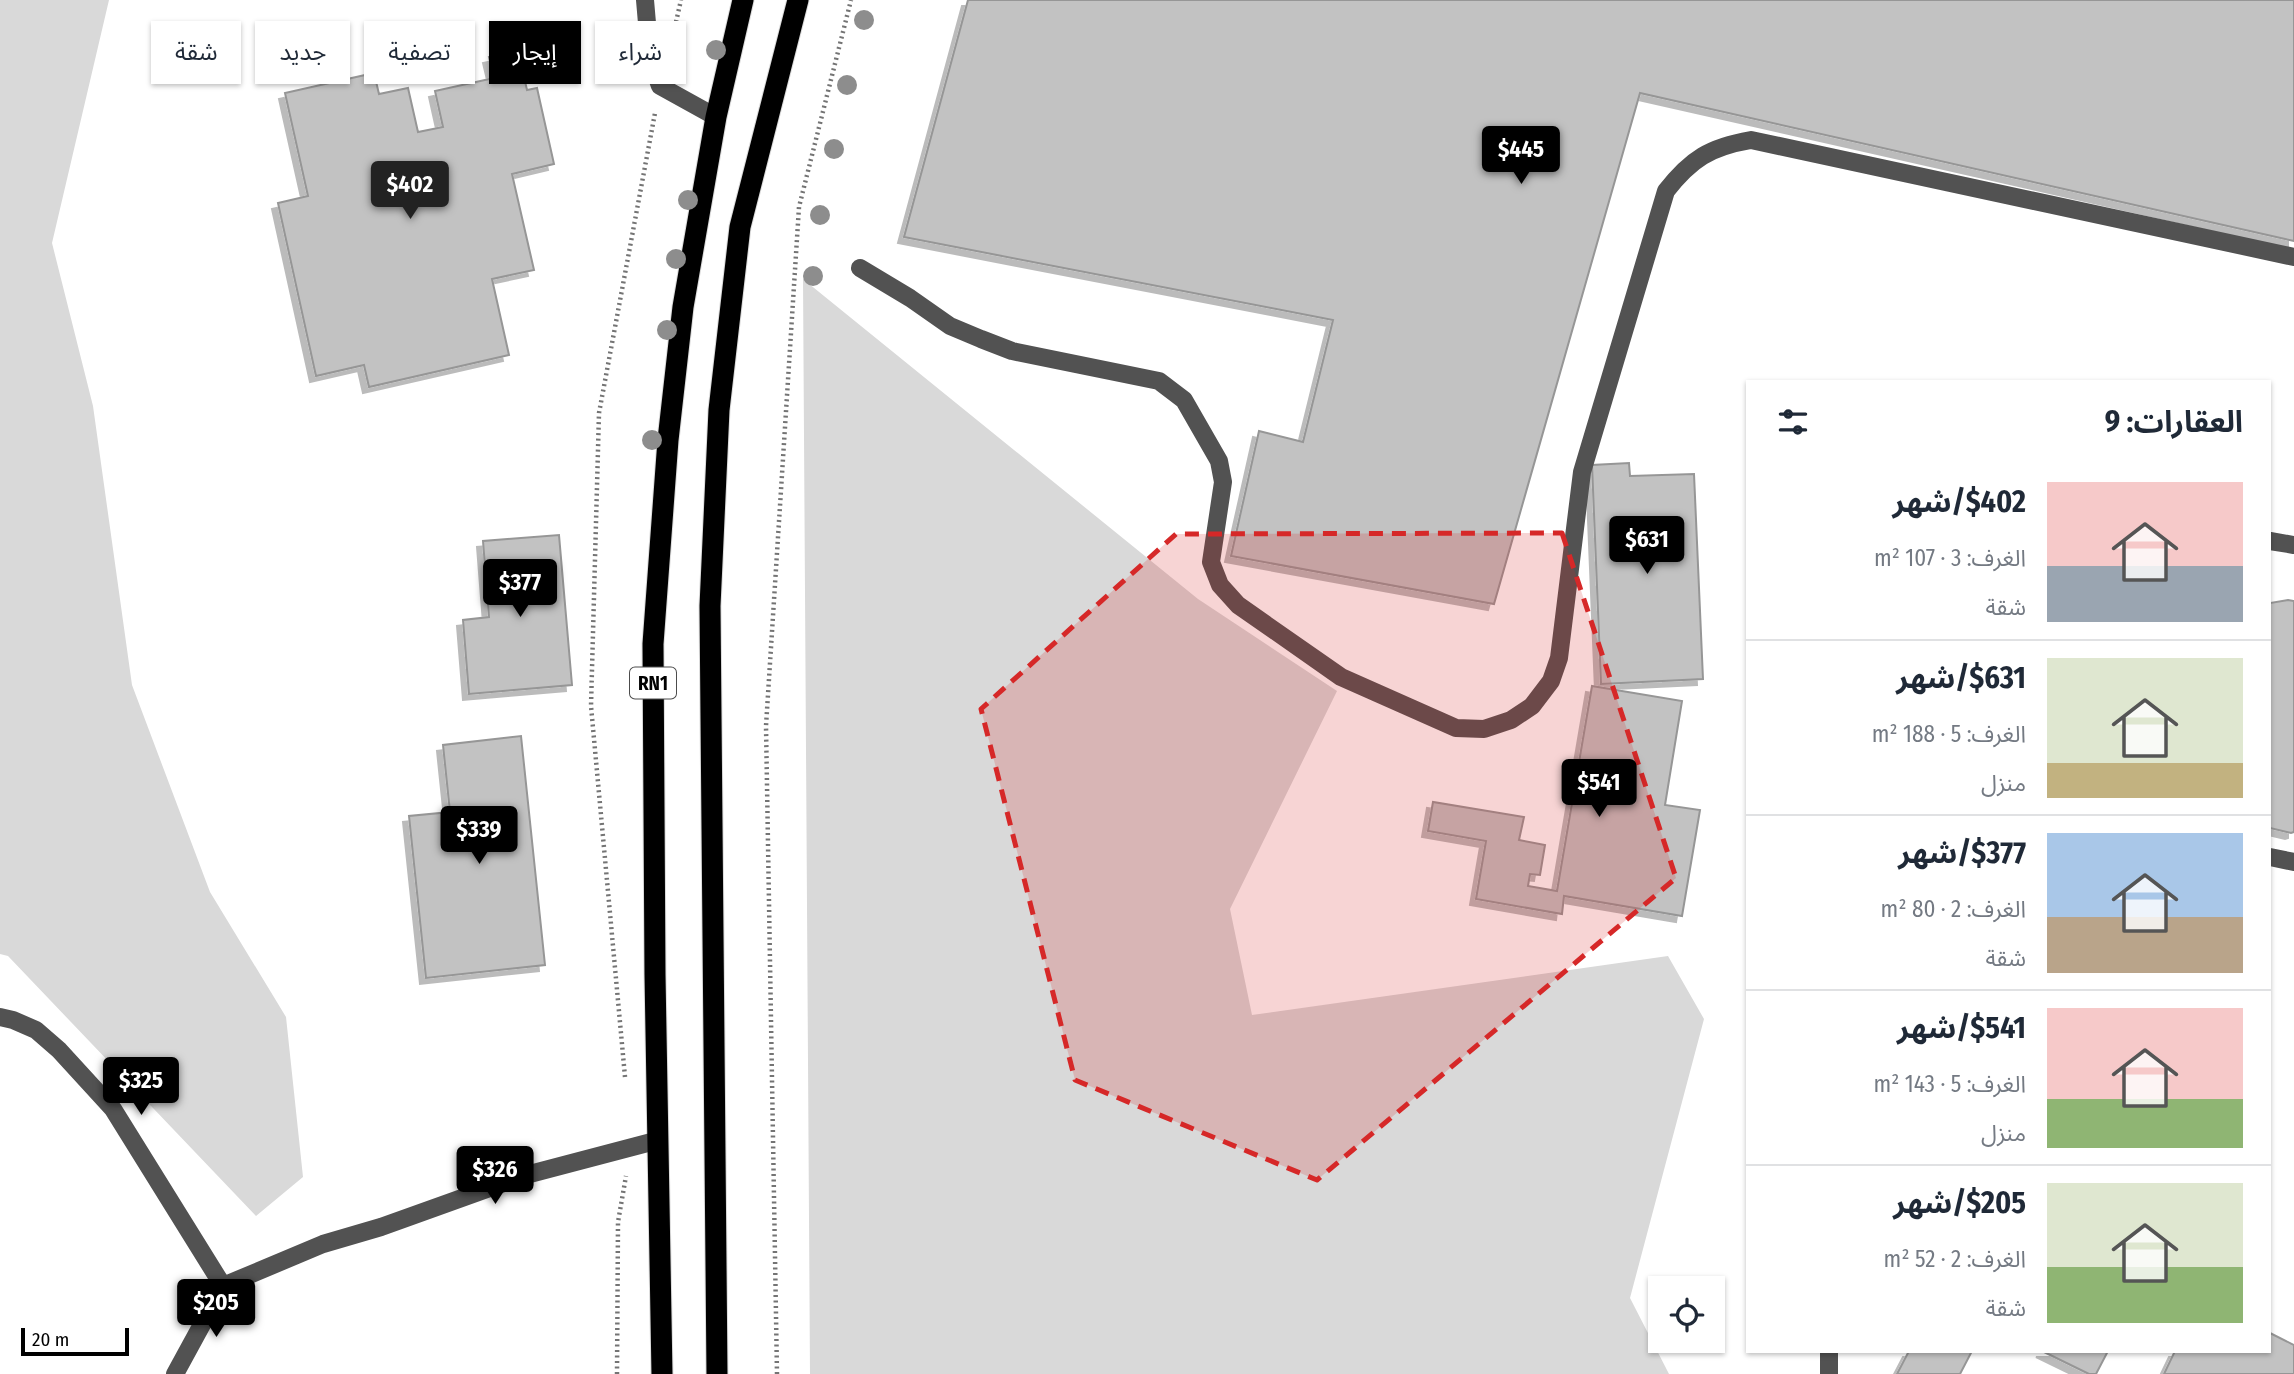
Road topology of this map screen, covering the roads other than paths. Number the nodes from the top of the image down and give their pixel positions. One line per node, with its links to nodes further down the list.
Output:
1 (645, 0): 4 (street)
2 (743, 0): 4 (highway, RN1)
3 (798, 0): 17 (highway)
4 (716, 117): 12 (highway, RN1)
5 (2294, 257): 6 (street)
6 (860, 268)
7 (2271, 541): 8 (street)
8 (2294, 545)
9 (2271, 857): 10 (street)
10 (2294, 862)
11 (0, 1017): 13 (street)
12 (659, 1140): 13 (street); 16 (highway, RN1)
13 (223, 1286): 15 (street)
14 (1829, 1353): 18 (street)
15 (175, 1374)
16 (662, 1374)
17 (717, 1374)
18 (1829, 1374)

